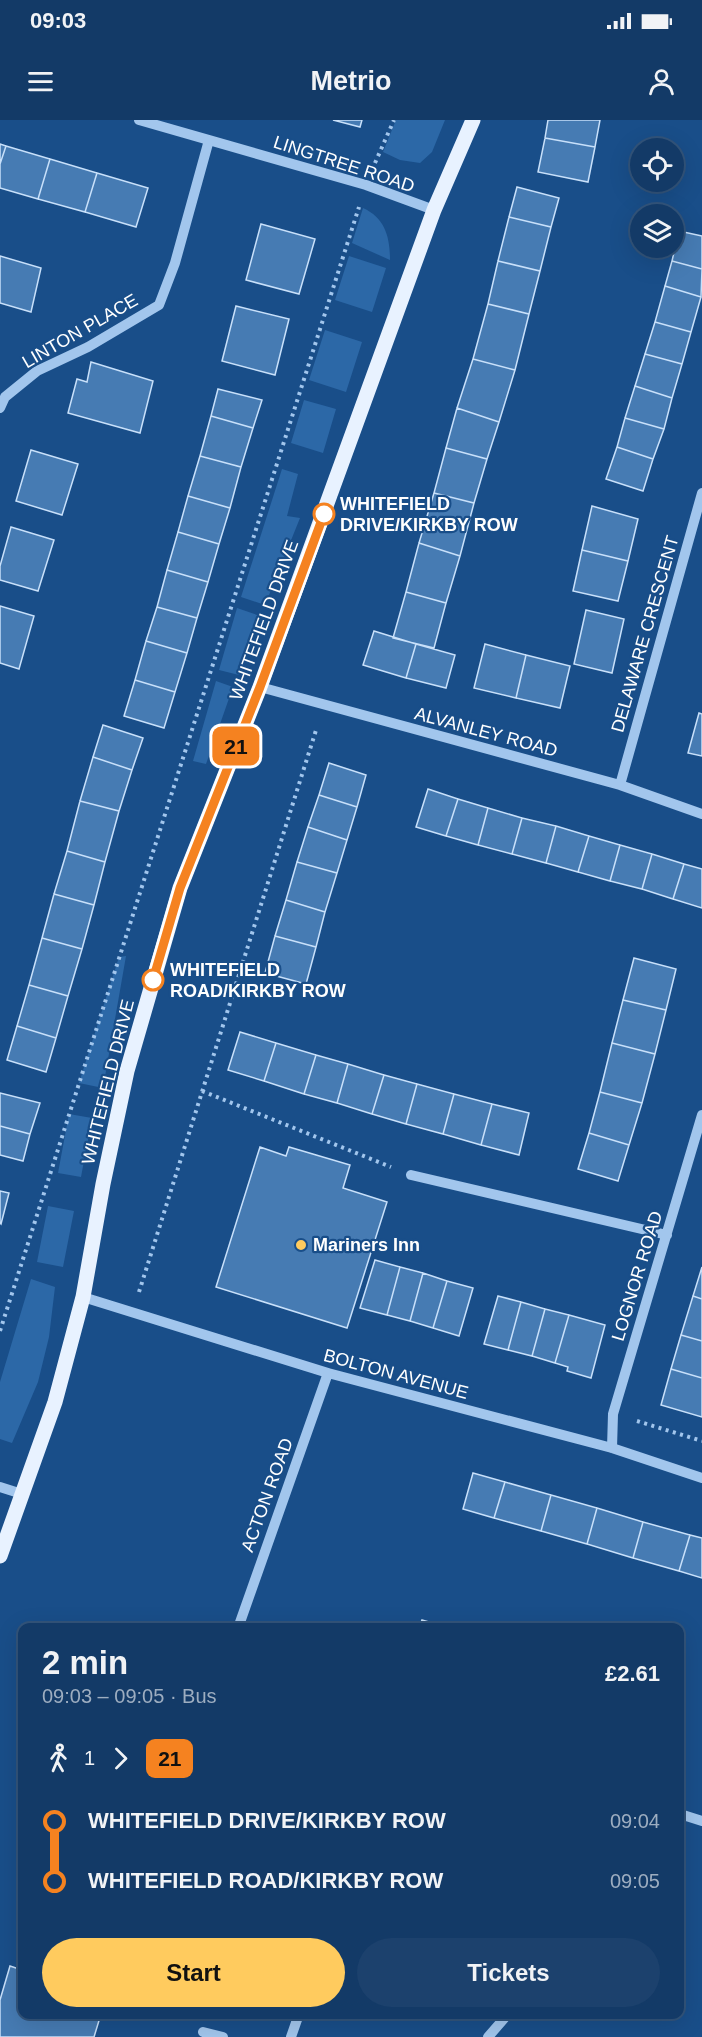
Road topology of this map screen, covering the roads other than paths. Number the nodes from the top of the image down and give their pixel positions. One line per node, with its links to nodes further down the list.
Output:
1 (139, 120): 3 (street, LINGTREE ROAD)
2 (473, 120): 4 (main road, WHITEFIELD DRIVE)
3 (209, 140): 4 (street, LINGTREE ROAD); 5 (street, LINTON PLACE)
4 (434, 210): 8 (main road, WHITEFIELD DRIVE)
5 (0, 408)
6 (702, 493): 7 (street, DELAWARE CRESCENT)
7 (697, 533): 9 (street, DELAWARE CRESCENT)
8 (260, 687): 9 (street, ALVANLEY ROAD); 14 (main road, WHITEFIELD DRIVE)
9 (620, 785): 10 (street, ALVANLEY ROAD)
10 (702, 814)
11 (702, 1115): 13 (street, LOGNOR ROAD)
12 (411, 1175): 13 (street)
13 (667, 1235): 16 (street, LOGNOR ROAD)
14 (83, 1297): 15 (street, BOLTON AVENUE); 19 (main road, WHITEFIELD DRIVE)
15 (328, 1373): 16 (street, BOLTON AVENUE); 21 (street, ACTON ROAD)
16 (612, 1448): 17 (street, BOLTON AVENUE)
17 (702, 1478)
18 (0, 1487): 19 (street)
19 (22, 1494): 20 (main road, WHITEFIELD DRIVE)
20 (0, 1556)
21 (240, 1623)
22 (684, 1815): 23 (street)
23 (702, 1821)
24 (296, 2019): 28 (street)
25 (504, 2019): 29 (street)
26 (203, 2032): 27 (street)
27 (223, 2037)
28 (291, 2037)
29 (488, 2037)

